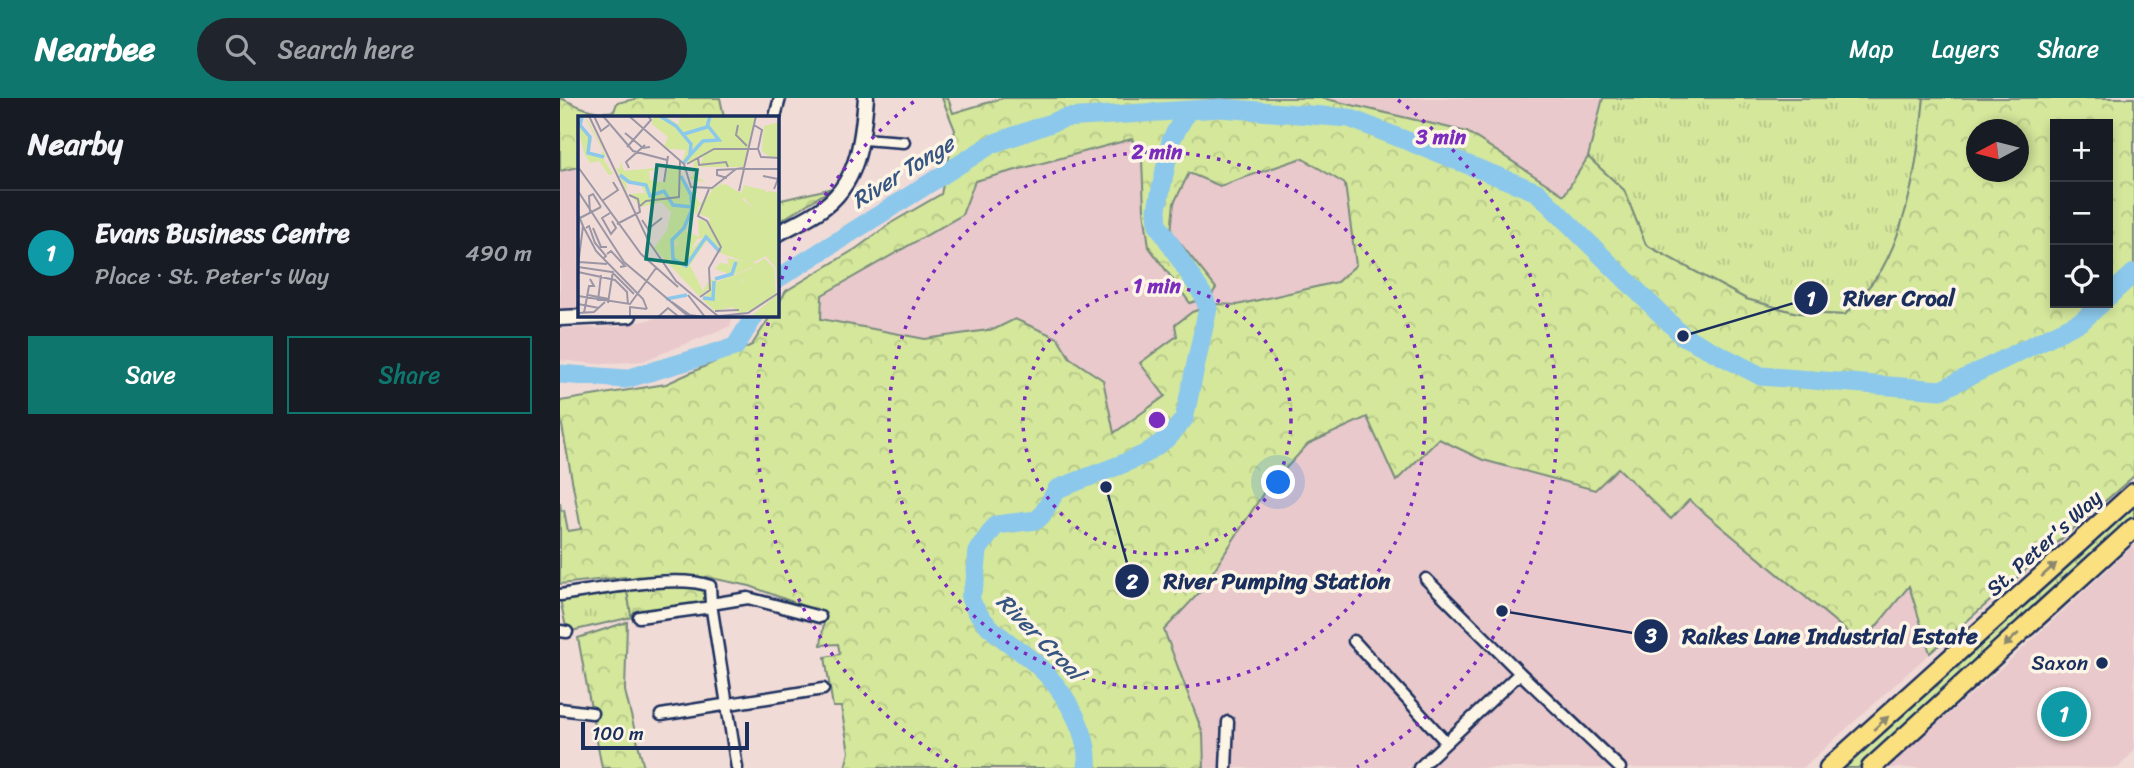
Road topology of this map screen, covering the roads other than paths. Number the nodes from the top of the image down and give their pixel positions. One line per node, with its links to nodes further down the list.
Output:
1 (780, 98): 3 (street)
2 (866, 98): 4 (main road)
3 (775, 116)
4 (863, 139): 5 (street); 6 (main road)
5 (904, 142)
6 (779, 233)
7 (583, 317): 8 (main road)
8 (560, 318)
9 (2134, 493): 29 (highway, St. Peter's Way, one-way to 9)
10 (2134, 528): 30 (highway, one-way to 30)
11 (1426, 579): 17 (street)
12 (560, 595): 13 (street)
13 (711, 606): 14 (street); 15 (street); 19 (street)
14 (639, 617)
15 (820, 617)
16 (1354, 641): 24 (street)
17 (1520, 673): 24 (street); 28 (street)
18 (823, 689): 19 (street)
19 (727, 704): 22 (street); 25 (street)
20 (560, 709): 21 (street)
21 (592, 713)
22 (661, 715)
23 (1228, 722): 26 (street)
24 (1446, 742): 27 (street)
25 (737, 768)
26 (1226, 768)
27 (1419, 768)
28 (1620, 768)
29 (1829, 768)
30 (1871, 768)

